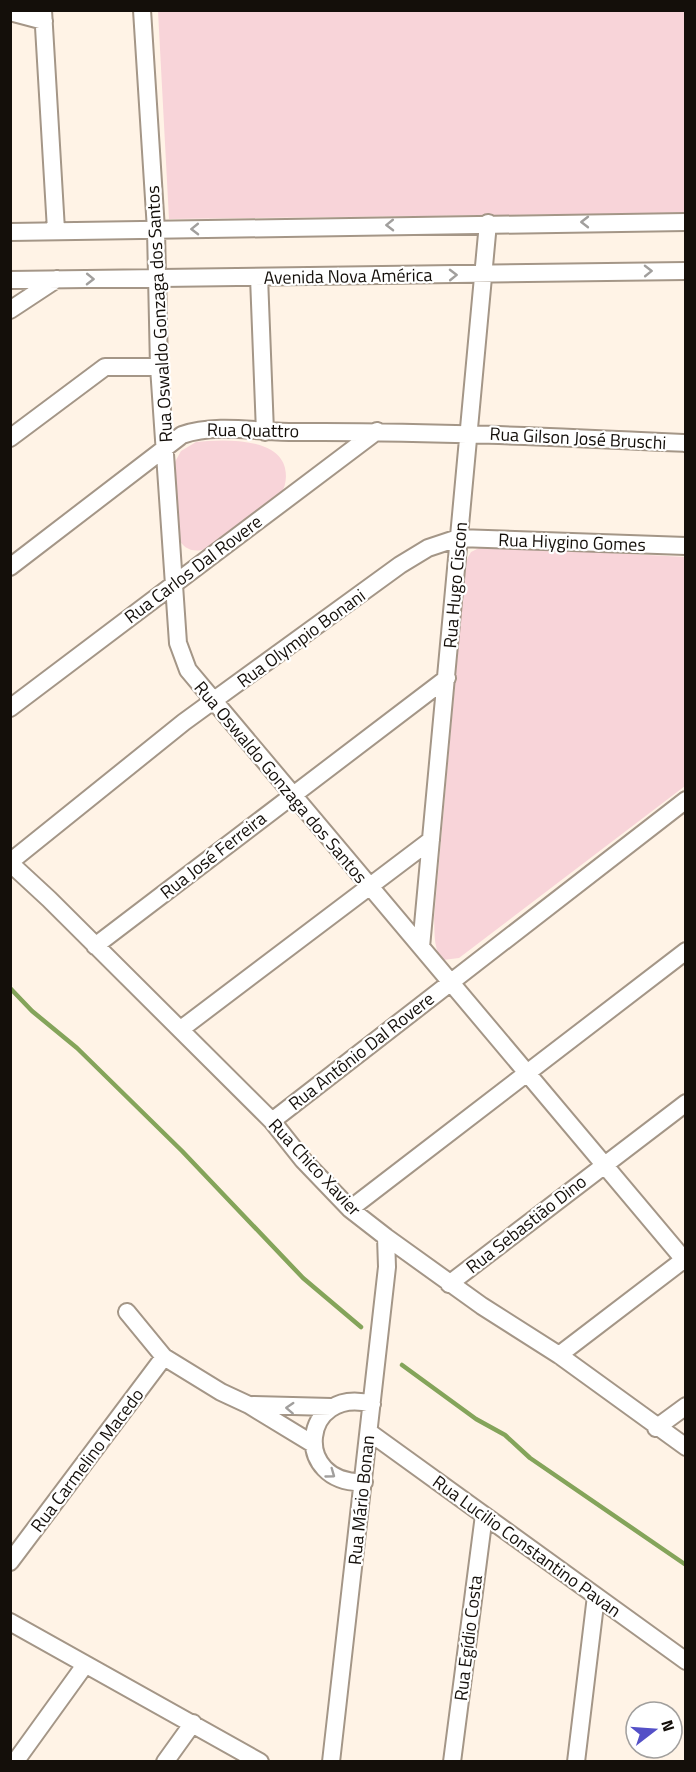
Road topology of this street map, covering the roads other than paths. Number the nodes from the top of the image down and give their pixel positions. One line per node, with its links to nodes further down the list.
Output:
1 (142, 10): 7 (street, Rua Oswaldo Gonzaga dos Santos)
2 (10, 12): 3 (street)
3 (44, 16): 6 (street)
4 (686, 222): 5 (street, one-way to 5)
5 (488, 223): 7 (street, one-way to 7); 10 (street, Rua Hugo Ciscon)
6 (56, 230): 7 (street); 8 (street)
7 (156, 230): 14 (street, Rua Oswaldo Gonzaga dos Santos)
8 (10, 232)
9 (686, 271): 10 (street, Avenida Nova América, one-way to 9)
10 (484, 275): 11 (street, Avenida Nova América, one-way to 10); 19 (street, Rua Hugo Ciscon)
11 (259, 277): 14 (street, Avenida Nova América); 18 (street)
12 (59, 278): 13 (street, Avenida Nova América); 14 (street, Avenida Nova América, one-way to 14); 15 (street)
13 (10, 280)
14 (158, 280): 16 (street, Rua Oswaldo Gonzaga dos Santos)
15 (10, 310)
16 (159, 367): 20 (street); 22 (street, Rua Oswaldo Gonzaga dos Santos)
17 (376, 431): 18 (street, Rua Quattro); 19 (street, Rua Quattro); 26 (street, Rua Carlos Dal Rovere)
18 (265, 432): 22 (street, Rua Quattro)
19 (470, 432): 21 (street, Rua Gilson José Bruschi); 23 (street, Rua Hugo Ciscon)
20 (10, 438)
21 (686, 443)
22 (165, 450): 25 (street, Rua Quattro); 26 (street, Rua Oswaldo Gonzaga dos Santos)
23 (458, 538): 24 (street, Rua Hiygino Gomes); 27 (street, Rua Hugo Ciscon); 28 (street, Rua Olympio Bonani)
24 (686, 546)
25 (10, 567)
26 (174, 582): 28 (street, Rua Oswaldo Gonzaga dos Santos); 29 (street, Rua Carlos Dal Rovere)
27 (447, 678): 30 (street, Rua José Ferreira); 32 (street, Rua Hugo Ciscon)
28 (212, 703): 30 (street, Rua Oswaldo Gonzaga dos Santos); 33 (street, Rua Olympio Bonani)
29 (10, 708)
30 (291, 795): 34 (street, Rua Oswaldo Gonzaga dos Santos); 35 (street, Rua José Ferreira)
31 (686, 800): 38 (street, Rua Antônio Dal Rovere)
32 (431, 840): 34 (street); 36 (street, Rua Hugo Ciscon)
33 (10, 863): 35 (street, Rua Chico Xavier)
34 (371, 888): 36 (street, Rua Oswaldo Gonzaga dos Santos); 39 (street)
35 (95, 946): 39 (street, Rua Chico Xavier)
36 (421, 947): 38 (street, Rua Oswaldo Gonzaga dos Santos)
37 (686, 951): 40 (street)
38 (449, 980): 40 (street, Rua Oswaldo Gonzaga dos Santos); 42 (street, Rua Antônio Dal Rovere)
39 (181, 1029): 42 (street, Rua Chico Xavier)
40 (527, 1073): 43 (street, Rua Oswaldo Gonzaga dos Santos); 44 (street)
41 (686, 1103): 43 (street, Rua Sebastião Dino)
42 (272, 1121): 44 (street, Rua Chico Xavier)
43 (603, 1164): 46 (street, Rua Oswaldo Gonzaga dos Santos); 47 (street, Rua Sebastião Dino)
44 (350, 1209): 45 (street, Rua Chico Xavier)
45 (386, 1237): 47 (street, Rua Chico Xavier); 51 (street, Rua Mário Bonan)
46 (685, 1260): 49 (street)
47 (449, 1284): 49 (street, Rua Chico Xavier)
48 (127, 1312): 50 (street)
49 (559, 1355): 55 (street, Rua Chico Xavier)
50 (164, 1357): 52 (street); 61 (street, Rua Carmelino Macedo)
51 (372, 1404): 54 (street); 56 (street, Rua Mário Bonan)
52 (249, 1405): 54 (street, one-way to 52); 57 (street)
53 (686, 1406): 55 (street)
54 (331, 1407): 57 (street)
55 (656, 1428): 58 (street, Rua Chico Xavier)
56 (369, 1432): 59 (street, Rua Mário Bonan); 60 (street, Rua Lucilio Constantino Pavan)
57 (313, 1444): 59 (street, one-way to 59)
58 (686, 1448)
59 (363, 1482): 70 (street, Rua Mário Bonan)
60 (484, 1515): 62 (street, Rua Lucilio Constantino Pavan); 71 (street, Rua Egídio Costa)
61 (10, 1562)
62 (596, 1596): 64 (street, Rua Lucilio Constantino Pavan); 72 (street)
63 (10, 1622): 65 (street)
64 (686, 1661)
65 (85, 1665): 66 (street); 67 (street)
66 (193, 1723): 68 (street); 69 (street)
67 (15, 1761)
68 (165, 1761)
69 (260, 1761)
70 (331, 1761)
71 (452, 1761)
72 (576, 1761)

